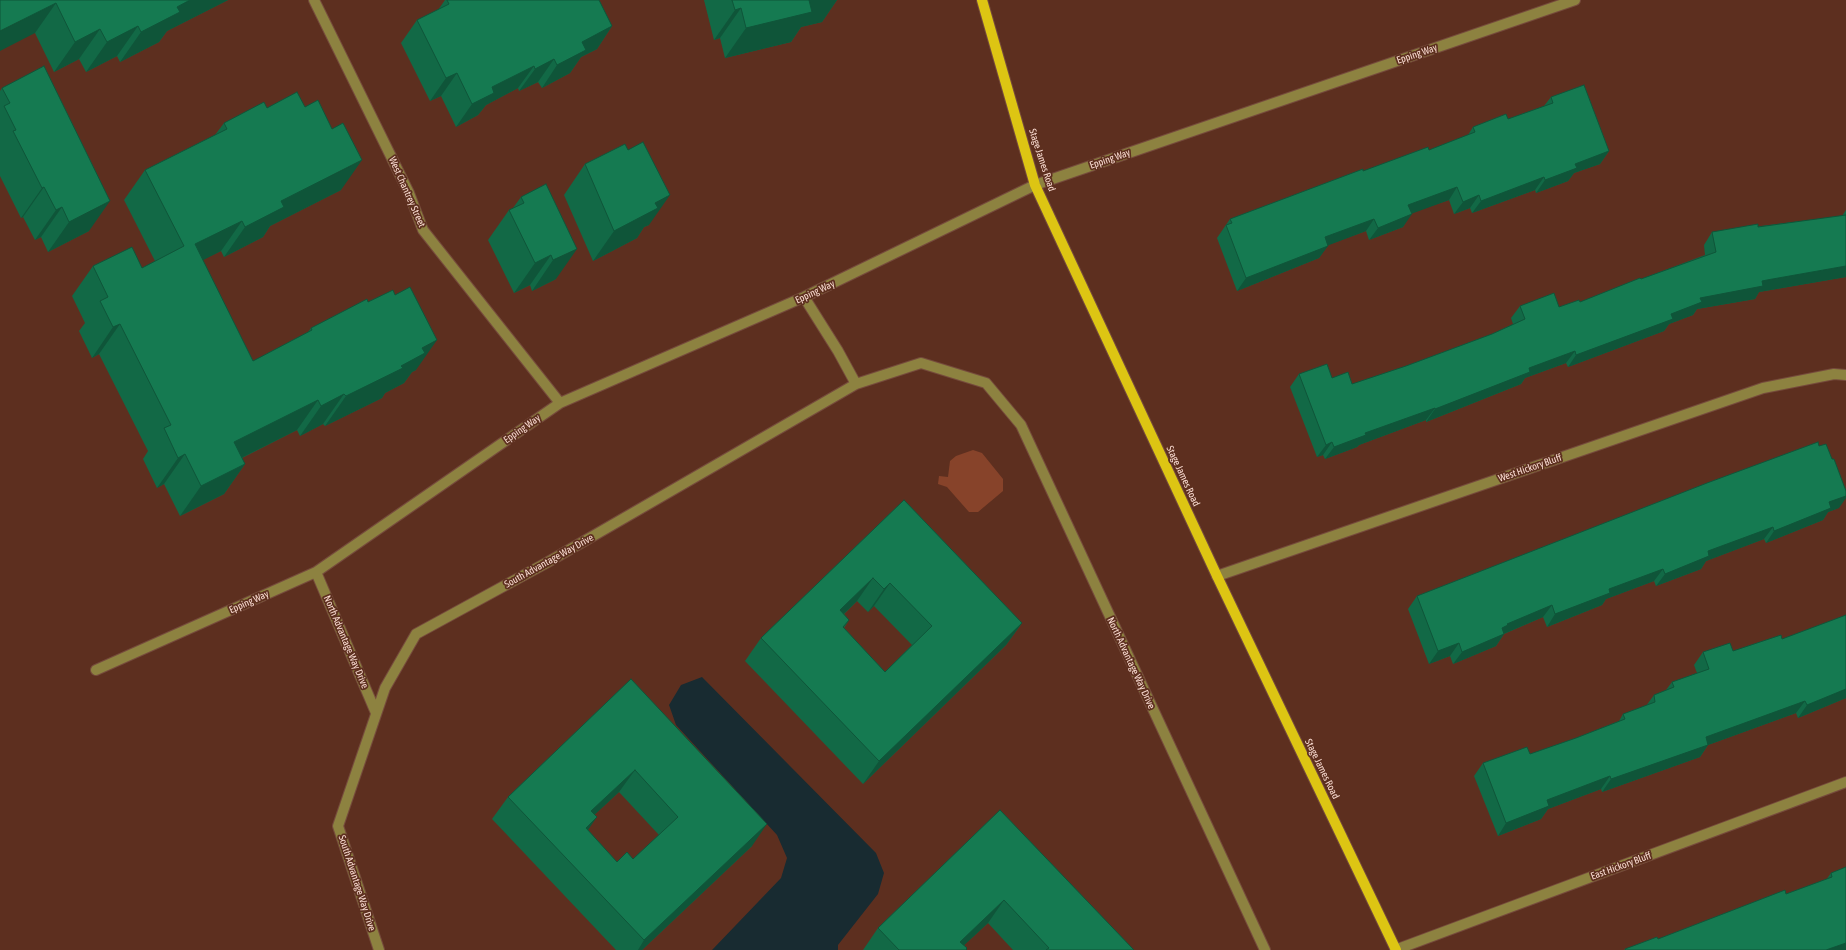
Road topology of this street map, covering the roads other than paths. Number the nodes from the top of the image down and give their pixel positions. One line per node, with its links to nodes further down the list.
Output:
1 (314, 0): 9 (street, West Chantrey Street)
2 (982, 0): 4 (main road, Stage James Road)
3 (1575, 0): 4 (street, Epping Way)
4 (1035, 185): 5 (street, Epping Way); 11 (main road, Stage James Road)
5 (804, 297): 8 (street); 9 (street, Epping Way)
6 (1846, 375): 11 (street, West Hickory Bluff)
7 (986, 383): 8 (street, South Advantage Way Drive); 16 (street, North Advantage Way Drive)
8 (856, 384): 13 (street, South Advantage Way Drive)
9 (560, 403): 10 (street, Epping Way)
10 (316, 572): 12 (street, Epping Way); 13 (street, North Advantage Way Drive)
11 (1217, 576): 17 (main road, Stage James Road)
12 (96, 670)
13 (376, 713): 15 (street, South Advantage Way Drive)
14 (1846, 782): 17 (street, East Hickory Bluff)
15 (379, 950)
16 (1265, 950)
17 (1396, 950)

